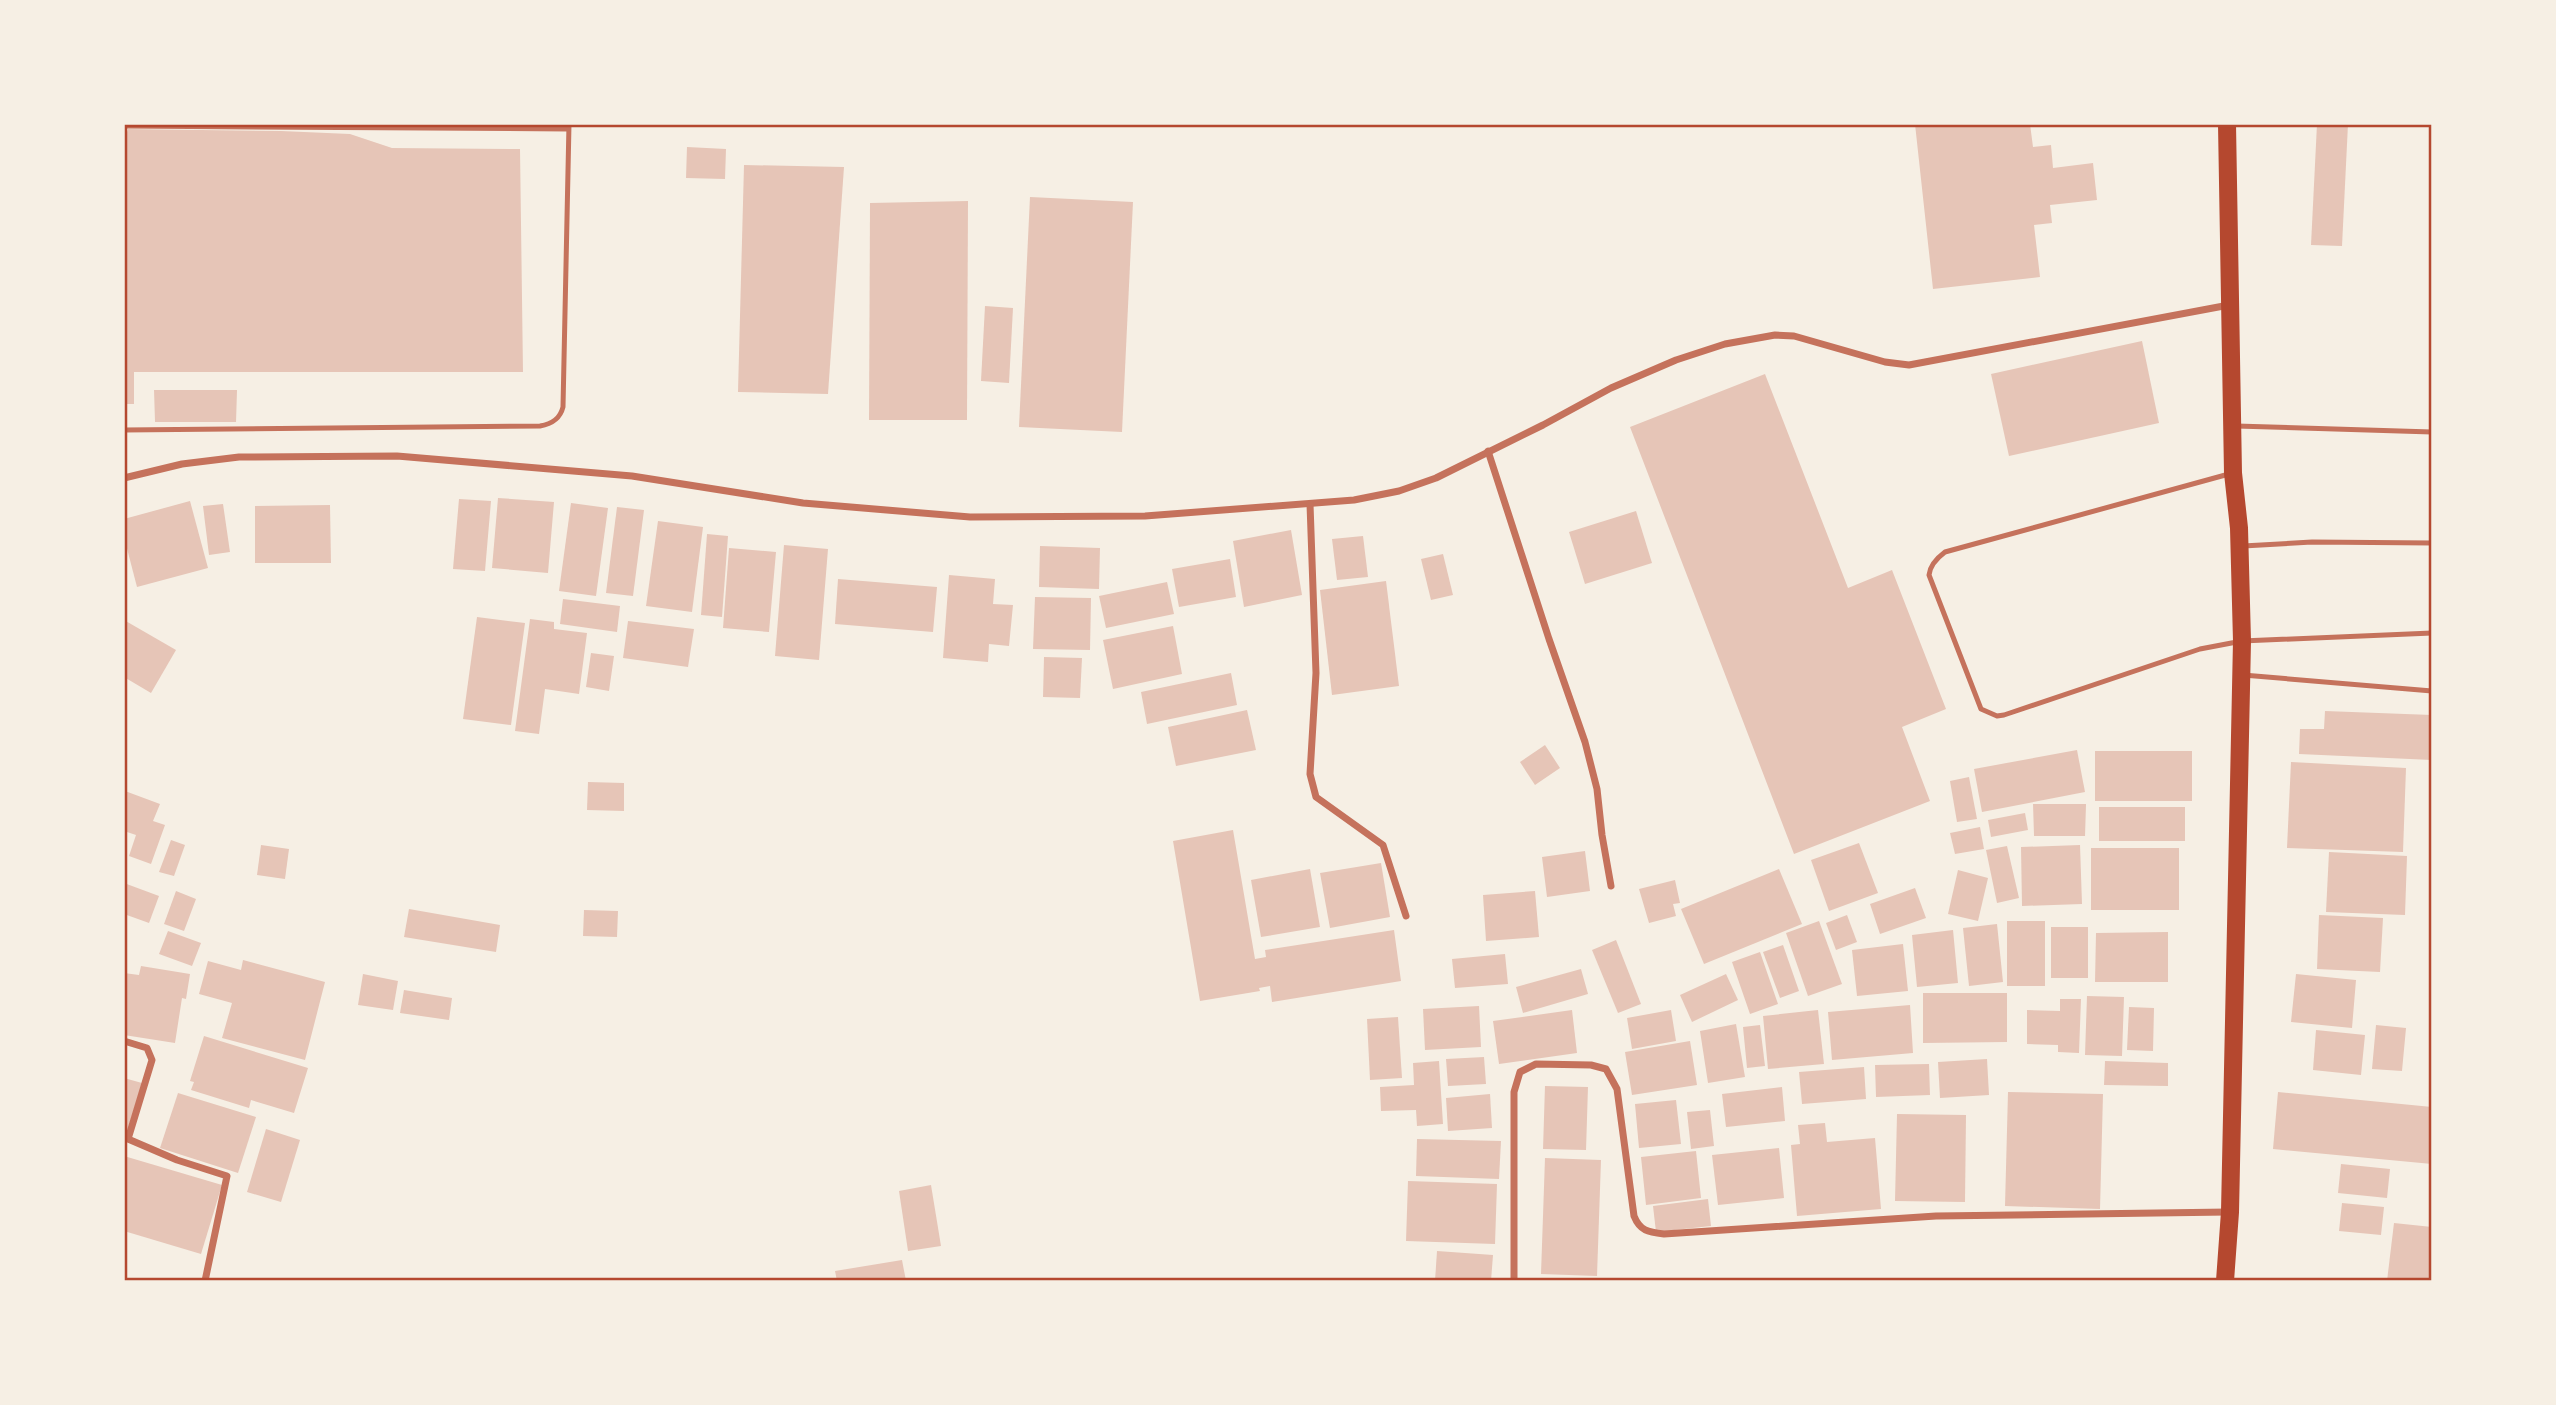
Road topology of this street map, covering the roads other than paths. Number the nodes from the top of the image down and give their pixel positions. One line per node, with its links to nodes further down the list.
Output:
1 (2227, 124): 4 (main road)
2 (124, 126): 3 (lane)
3 (568, 127): 6 (lane)
4 (2229, 304): 5 (main road); 8 (street)
5 (2233, 426): 7 (lane); 9 (main road)
6 (124, 430)
7 (2432, 432)
8 (1488, 451): 11 (street); 18 (street)
9 (2233, 473): 13 (main road); 15 (lane)
10 (124, 478): 11 (street)
11 (1311, 504): 19 (street)
12 (2432, 543): 13 (lane)
13 (2239, 546): 15 (main road)
14 (2432, 633): 15 (lane)
15 (2242, 641): 16 (main road)
16 (2242, 675): 17 (lane); 21 (main road)
17 (2432, 691)
18 (1611, 886)
19 (1406, 916)
20 (124, 1041): 23 (street)
21 (2230, 1212): 22 (street); 24 (main road)
22 (1514, 1278)
23 (205, 1281)
24 (2225, 1281)

